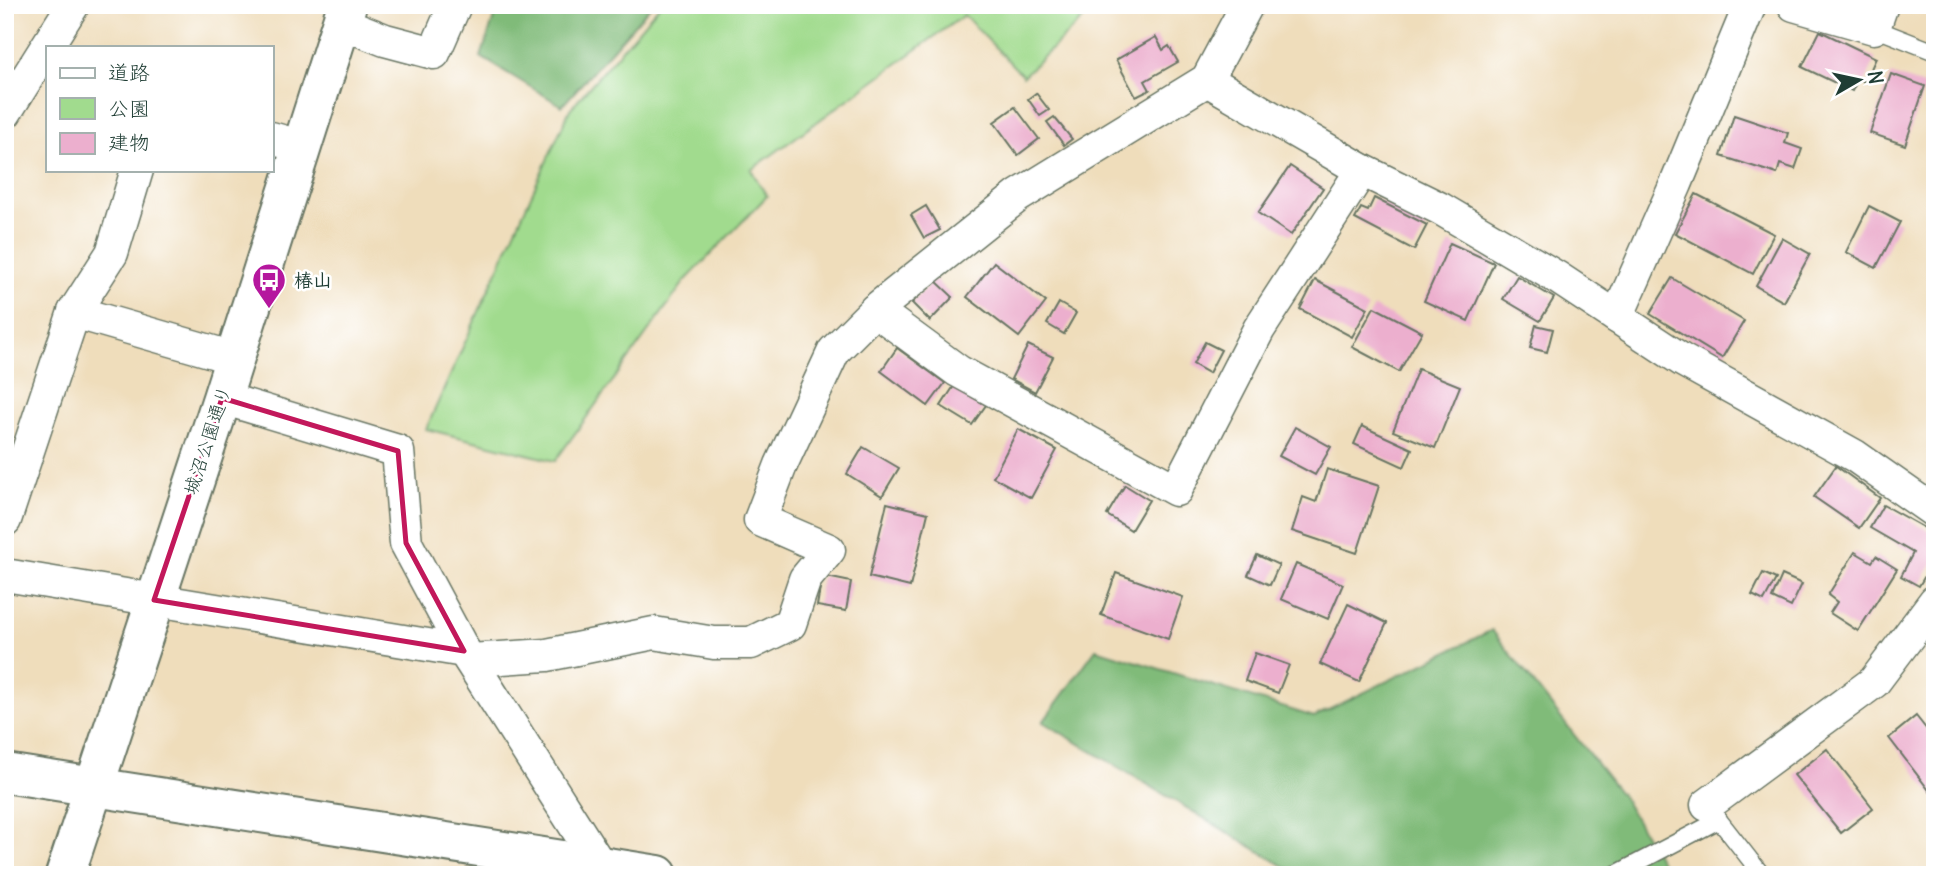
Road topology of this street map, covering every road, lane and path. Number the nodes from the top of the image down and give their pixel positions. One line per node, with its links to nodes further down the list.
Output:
1 (73, 5): 8 (street)
2 (455, 5): 6 (street)
3 (1247, 5): 11 (street)
4 (1750, 5): 18 (street)
5 (1794, 5): 7 (street)
6 (344, 14): 13 (street, 城沼公園通り)
7 (1878, 17): 9 (lane)
8 (53, 46)
9 (1935, 52)
10 (41, 70): 12 (street)
11 (1207, 80): 14 (street); 16 (street)
12 (5, 113)
13 (287, 143): 19 (street, 城沼公園通り)
14 (1362, 170): 16 (street); 18 (street)
15 (136, 172): 17 (street)
16 (875, 310): 26 (street)
17 (74, 312): 19 (street); 22 (street)
18 (1617, 317): 21 (street)
19 (234, 358): 20 (street, 城沼公園通り)
20 (222, 398): 24 (street, 城沼公園通り); 26 (street)
21 (1935, 512)
22 (5, 520)
23 (5, 575): 24 (street)
24 (154, 600): 26 (street); 28 (street, 城沼公園通り)
25 (1935, 601): 29 (street)
26 (467, 656): 30 (street)
27 (5, 774): 28 (street)
28 (96, 786): 30 (street); 31 (street, 城沼公園通り)
29 (1713, 812): 33 (lane); 34 (lane)
30 (596, 870): 32 (street)
31 (65, 875)
32 (659, 875)
33 (1614, 875)
34 (1762, 875)

